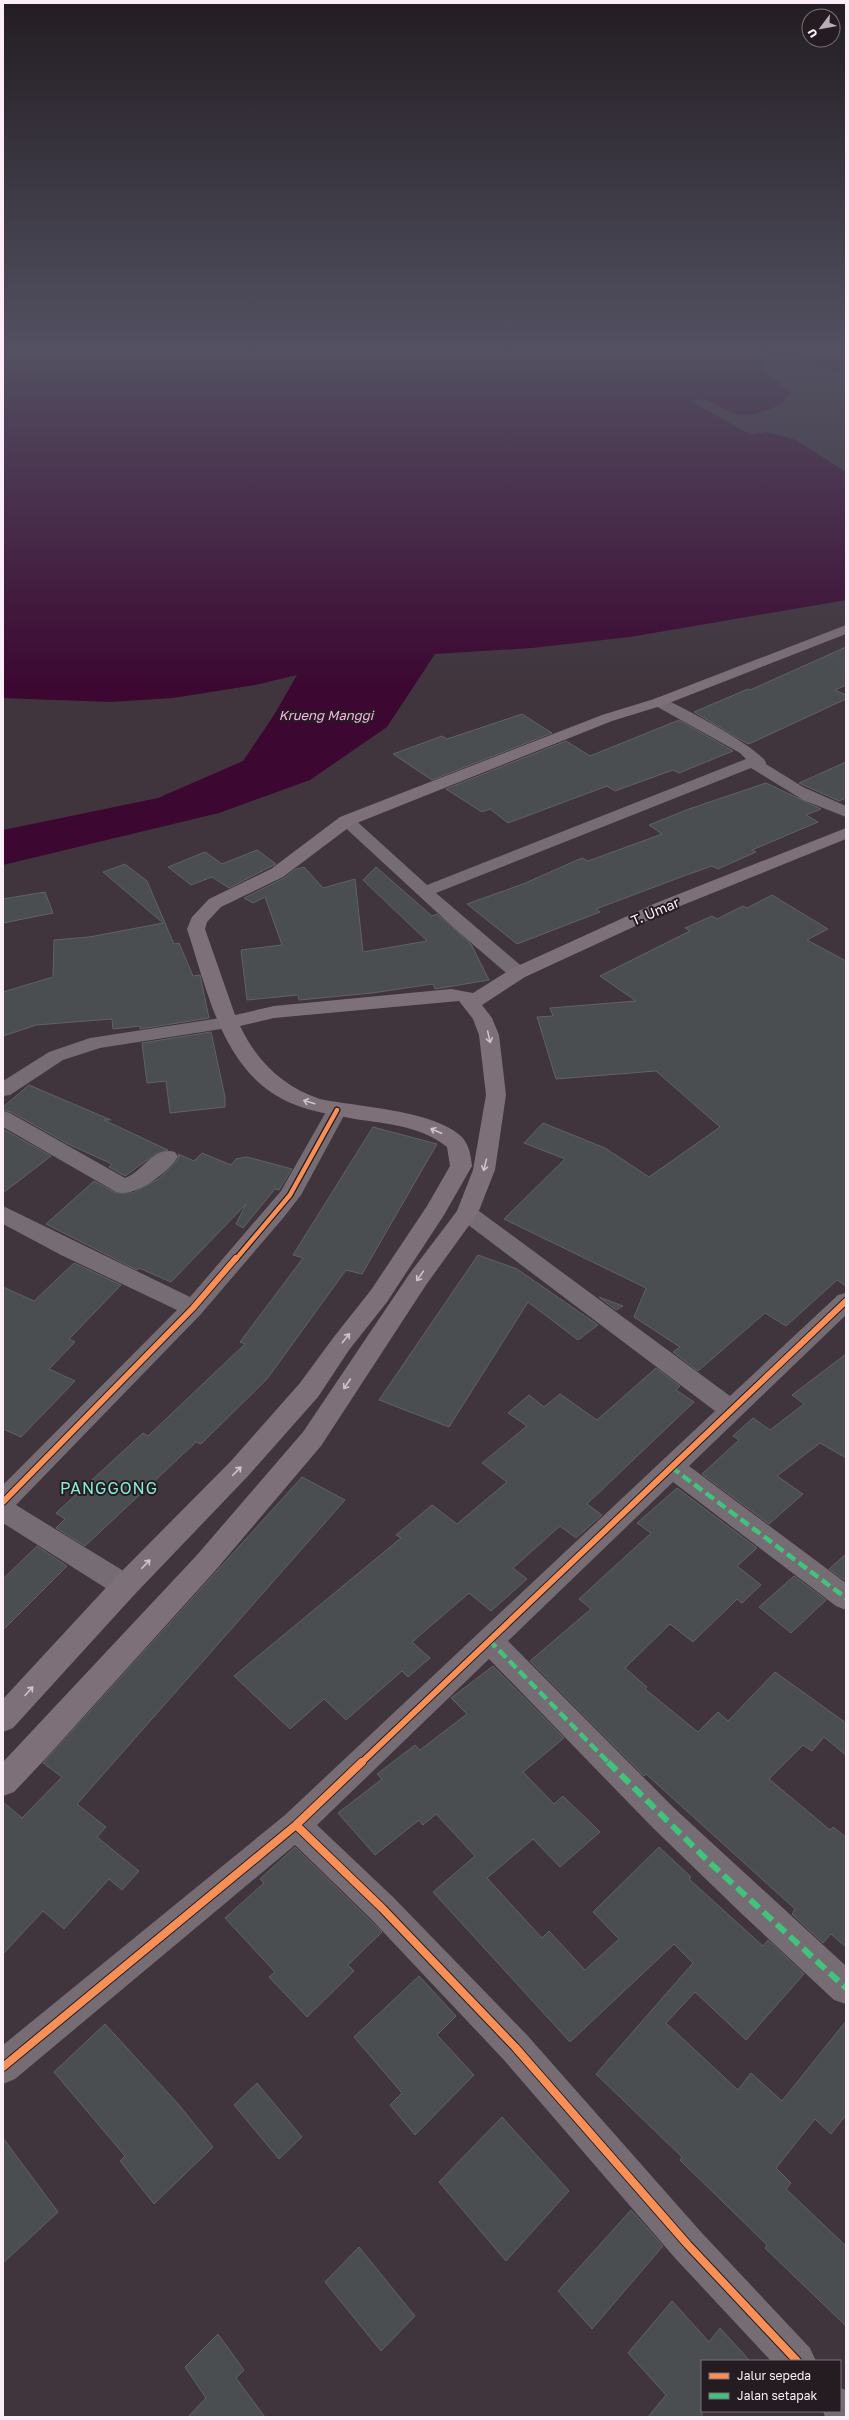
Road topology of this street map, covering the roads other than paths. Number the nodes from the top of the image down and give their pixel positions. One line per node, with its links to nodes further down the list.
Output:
1 (846, 629): 2 (main road)
2 (659, 702): 3 (street); 5 (main road)
3 (752, 762): 4 (street); 7 (street)
4 (846, 812)
5 (346, 821): 7 (street); 10 (main road)
6 (846, 833): 8 (main road, T. Umar)
7 (424, 892): 8 (street)
8 (518, 973): 9 (main road, T. Umar)
9 (471, 1003): 10 (main road); 15 (main road, one-way to 15)
10 (227, 1023): 11 (street); 12 (main road, one-way to 10)
11 (3, 1090)
12 (337, 1110): 18 (street); 23 (main road, one-way to 12)
13 (3, 1118): 14 (street)
14 (167, 1157)
15 (468, 1213): 19 (street); 27 (main road, one-way to 27)
16 (3, 1214): 18 (street)
17 (846, 1301): 19 (street)
18 (193, 1308): 21 (street)
19 (730, 1409): 20 (street)
20 (671, 1467): 24 (street); 25 (street)
21 (3, 1502)
22 (3, 1510): 23 (street)
23 (125, 1586): 26 (main road, one-way to 23)
24 (846, 1598)
25 (489, 1640): 28 (street); 29 (street)
26 (3, 1719)
27 (3, 1782)
28 (296, 1825): 30 (street); 31 (street)
29 (846, 1988)
30 (3, 2067)
31 (796, 2360)

